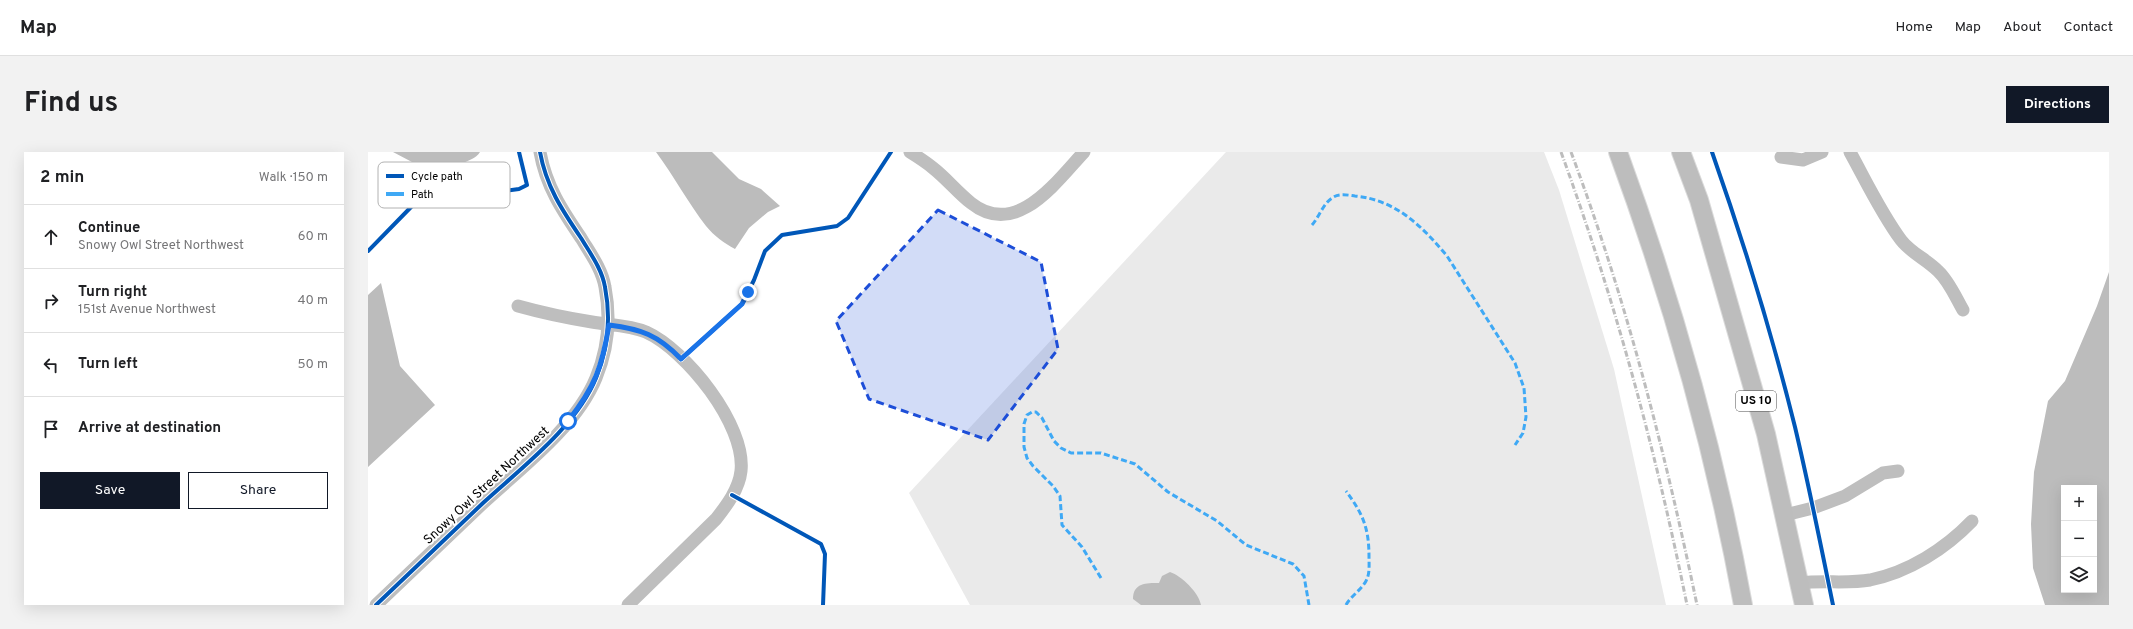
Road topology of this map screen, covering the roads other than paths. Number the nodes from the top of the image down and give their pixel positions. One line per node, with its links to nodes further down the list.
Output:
1 (540, 152): 11 (street, Snowy Owl Street Northwest)
2 (910, 152): 3 (street)
3 (1084, 152)
4 (1618, 152): 18 (highway)
5 (1681, 152): 13 (highway, US 10)
6 (1822, 152): 8 (street)
7 (1850, 152): 10 (street)
8 (1781, 157)
9 (518, 306): 11 (street)
10 (1963, 310)
11 (609, 325): 16 (street, Snowy Owl Street Northwest); 17 (street)
12 (1898, 471): 13 (street)
13 (1785, 515): 15 (highway, US 10)
14 (1972, 521): 15 (street)
15 (1800, 583): 19 (highway, US 10)
16 (376, 605)
17 (628, 605)
18 (1743, 605)
19 (1804, 605)

